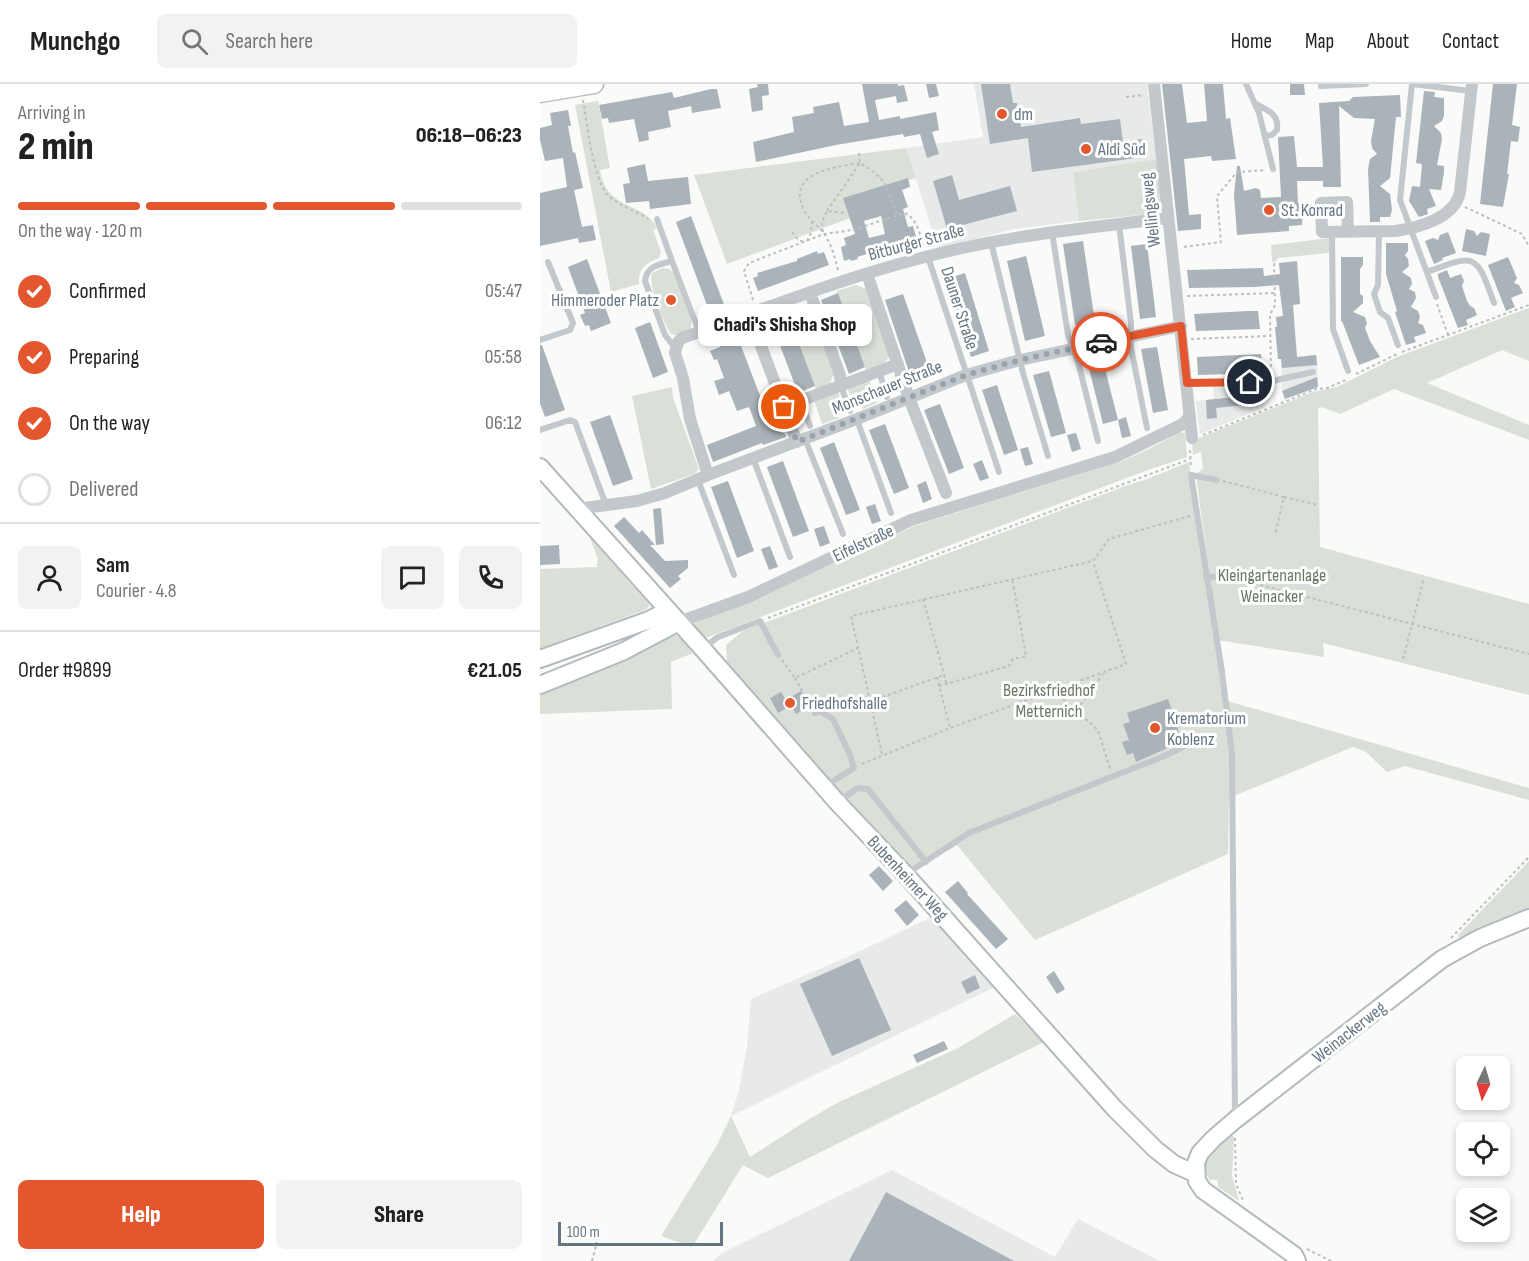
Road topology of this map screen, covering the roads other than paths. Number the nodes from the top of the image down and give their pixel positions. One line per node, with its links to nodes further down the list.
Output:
1 (594, 84): 8 (main road)
2 (1246, 84): 9 (lane)
3 (1366, 84): 5 (lane)
4 (1412, 84): 6 (lane); 15 (lane)
5 (1321, 86)
6 (1472, 87): 15 (street)
7 (1155, 89): 12 (street, Wellingsweg)
8 (540, 93)
9 (1256, 104): 10 (lane); 10 (lane)
10 (1265, 136): 11 (lane)
11 (1273, 170)
12 (1168, 218): 14 (street, Bitburger Straße); 31 (street, Wellingsweg)
13 (655, 222): 22 (lane)
14 (1119, 224): 19 (street, Bitburger Straße); 32 (lane)
15 (1410, 228): 18 (street); 24 (lane)
16 (1332, 231): 17 (street); 17 (street); 40 (lane)
17 (1348, 231): 18 (street)
18 (1378, 231): 35 (lane)
19 (1052, 232): 20 (street, Bitburger Straße); 36 (lane)
20 (991, 242): 21 (street, Bitburger Straße); 37 (lane)
21 (928, 256): 25 (street, Bitburger Straße); 42 (lane, Dauner Straße)
22 (672, 261): 30 (lane); 34 (lane)
23 (548, 262): 33 (lane)
24 (1427, 273): 27 (lane); 28 (lane)
25 (867, 274): 26 (street, Bitburger Straße); 38 (street)
26 (810, 293): 29 (street, Bitburger Straße); 44 (street)
27 (1436, 297)
28 (1494, 303)
29 (753, 313): 30 (street, Bitburger Straße); 48 (street)
30 (699, 332): 34 (street, Bitburger Straße)
31 (1182, 332): 32 (street, Monschauer Straße); 43 (street, Wellingsweg)
32 (1131, 336): 36 (street, Monschauer Straße); 52 (lane)
33 (540, 340)
34 (679, 343): 61 (street)
35 (1398, 345)
36 (1073, 348): 37 (street, Monschauer Straße); 56 (lane)
37 (1020, 360): 42 (street, Monschauer Straße); 57 (lane)
38 (898, 364): 39 (street); 46 (street)
39 (878, 371): 44 (street); 45 (lane)
40 (1348, 371)
41 (1313, 372): 43 (lane)
42 (966, 375): 46 (street, Monschauer Straße); 60 (lane, Dauner Straße)
43 (1187, 383): 50 (street, Wellingsweg)
44 (841, 385): 47 (street); 49 (lane)
45 (888, 397)
46 (909, 398): 49 (street, Monschauer Straße); 63 (street)
47 (801, 401): 48 (street); 51 (lane)
48 (784, 407): 55 (street)
49 (850, 408): 55 (street, Monschauer Straße); 66 (lane)
50 (1190, 416): 54 (street, Wellingsweg); 72 (street, Eifelstraße)
51 (810, 426)
52 (1148, 428)
53 (540, 430): 64 (lane)
54 (1192, 438)
55 (801, 440): 58 (street, Monschauer Straße); 67 (lane)
56 (1098, 441)
57 (1048, 456)
58 (753, 458): 61 (street, Monschauer Straße); 68 (lane)
59 (540, 467): 65 (street, Bubenheimer Weg)
60 (999, 471)
61 (703, 477): 64 (street, Monschauer Straße); 69 (lane)
62 (1217, 480): 70 (lane)
63 (946, 494)
64 (607, 505): 65 (street, Monschauer Straße)
65 (577, 508): 72 (street, Bubenheimer Weg)
66 (891, 513)
67 (843, 534)
68 (790, 557)
69 (734, 575)
70 (1206, 577): 71 (lane); 86 (lane)
71 (1228, 577)
72 (673, 616): 73 (street, Eifelstraße); 74 (street, Bubenheimer Weg); 75 (street, Eifelstraße)
73 (609, 633): 75 (street); 77 (street, Eifelstraße)
74 (702, 648): 76 (lane); 81 (street, Bubenheimer Weg)
75 (624, 651): 78 (street, Eifelstraße)
76 (778, 655)
77 (540, 659)
78 (540, 685)
79 (815, 713): 81 (lane)
80 (1183, 747): 83 (lane)
81 (824, 786): 82 (street, Bubenheimer Weg)
82 (837, 802): 83 (lane); 84 (street, Bubenheimer Weg)
83 (926, 862): 84 (lane)
84 (906, 875): 87 (street, Bubenheimer Weg)
85 (1529, 918): 86 (street, Weinackerweg)
86 (1235, 1120): 87 (street, Weinackerweg)
87 (1196, 1174): 88 (street, Bubenheimer Weg)
88 (1299, 1253)

